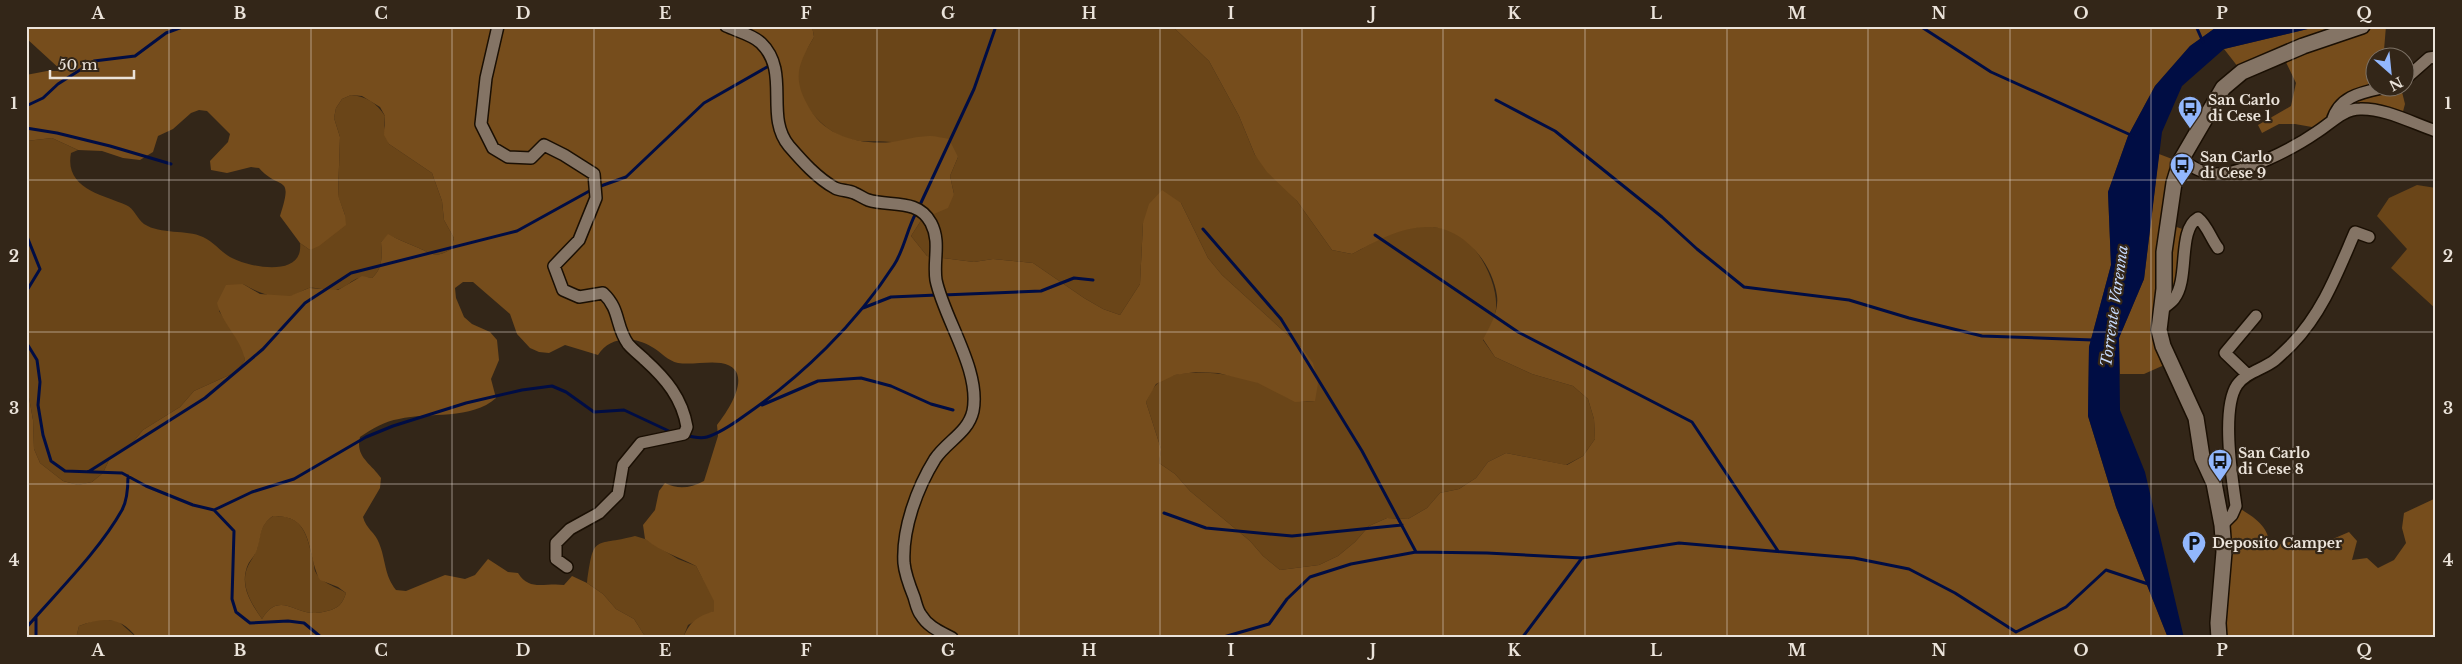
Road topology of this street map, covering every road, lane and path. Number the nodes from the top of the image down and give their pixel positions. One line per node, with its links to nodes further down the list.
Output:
1 (498, 26): 16 (street)
2 (726, 26): 17 (street)
3 (2362, 26): 9 (street)
4 (2436, 57): 5 (street)
5 (2414, 71)
6 (2364, 94): 7 (street)
7 (2332, 121): 8 (street); 9 (street)
8 (2436, 131)
9 (2181, 160): 12 (street)
10 (2369, 237): 14 (street)
11 (2218, 248): 12 (street)
12 (2162, 309): 15 (street)
13 (2256, 316): 14 (street)
14 (2248, 375): 15 (street)
15 (2222, 525): 18 (street)
16 (567, 568)
17 (952, 638)
18 (2219, 638)

